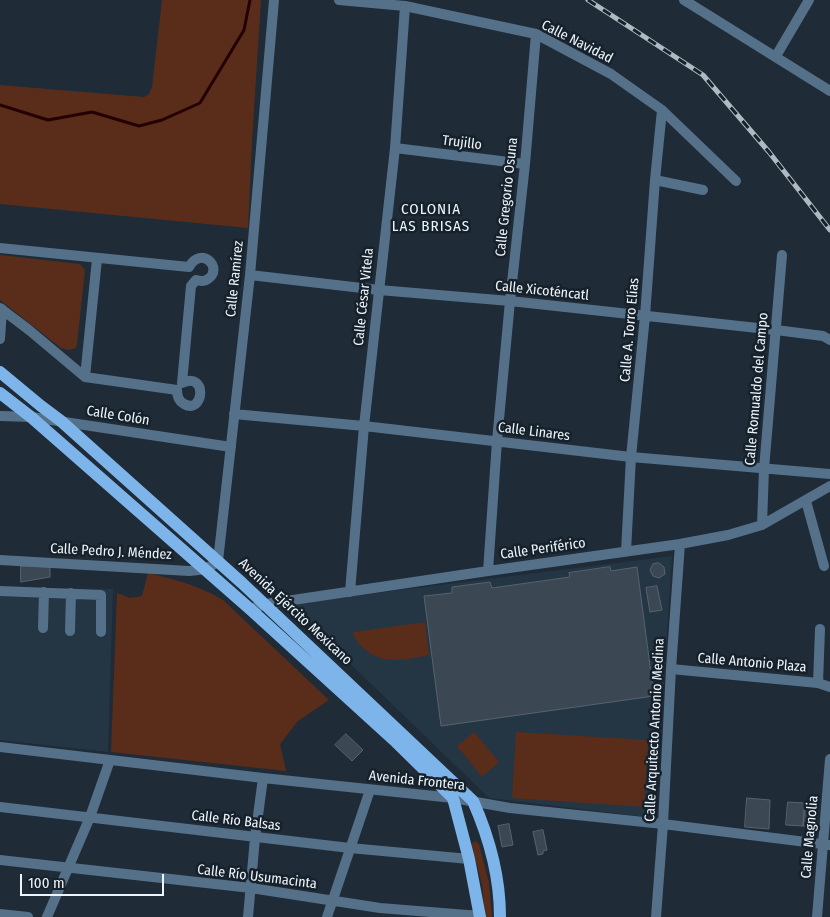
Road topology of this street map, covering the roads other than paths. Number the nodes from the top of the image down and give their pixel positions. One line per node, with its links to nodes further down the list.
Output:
1 (274, 0): 18 (street, Calle Ramírez)
2 (339, 0): 5 (street, Calle Navidad)
3 (684, 0): 7 (street)
4 (809, 0): 7 (street)
5 (405, 6): 6 (street, Calle Navidad); 10 (street, Calle César Vitela)
6 (536, 34): 9 (street, Calle Navidad); 11 (street, Calle Gregorio Osuna)
7 (776, 56): 8 (street)
8 (830, 91)
9 (662, 110): 12 (street, Calle A. Torro Elías); 13 (street, Calle Navidad)
10 (395, 148): 11 (street, Trujillo); 19 (street, Calle César Vitela)
11 (525, 164): 20 (street, Calle Gregorio Osuna)
12 (655, 180): 14 (street); 22 (street, Calle A. Torro Elías)
13 (736, 182)
14 (703, 190)
15 (0, 248): 17 (street)
16 (782, 255): 23 (street, Calle Romualdo del Campo)
17 (97, 258): 27 (street); 27 (street)
18 (250, 275): 19 (street, Calle Xicoténcatl); 29 (street, Calle Ramírez)
19 (378, 290): 20 (street, Calle Xicoténcatl); 33 (street, Calle César Vitela)
20 (510, 301): 22 (street, Calle Xicoténcatl); 34 (street, Calle Gregorio Osuna)
21 (1, 309): 24 (street); 27 (street)
22 (645, 316): 23 (street, Calle Xicoténcatl); 36 (street, Calle A. Torro Elías)
23 (776, 330): 25 (street, Calle Xicoténcatl); 37 (street, Calle Romualdo del Campo)
24 (0, 339)
25 (830, 340)
26 (0, 372): 32 (main road, Avenida Ejército Mexicano)
27 (84, 377)
28 (0, 393): 31 (main road, Avenida Ejército Mexicano)
29 (234, 414): 33 (street, Calle Linares); 35 (street, Calle Ramírez)
30 (0, 416): 31 (street, Calle Colón)
31 (31, 417): 32 (street, Calle Colón); 47 (main road, Avenida Ejército Mexicano)
32 (61, 421): 35 (street, Calle Colón); 45 (main road, Avenida Ejército Mexicano)
33 (364, 426): 34 (street, Calle Linares); 51 (street, Calle César Vitela)
34 (497, 441): 36 (street, Calle Linares); 48 (street, Calle Gregorio Osuna)
35 (231, 447): 45 (street, Calle Ramírez)
36 (631, 457): 37 (street, Calle Linares); 43 (street, Calle A. Torro Elías)
37 (764, 469): 38 (street, Calle Linares); 41 (street, Calle Romualdo del Campo)
38 (830, 474)
39 (830, 486): 40 (street, Calle Periférico)
40 (806, 501): 41 (street, Calle Periférico); 46 (street)
41 (762, 525): 42 (street, Calle Periférico)
42 (680, 544): 43 (street, Calle Periférico); 59 (street, Calle Arquitecto Antonio Medina)
43 (626, 551): 48 (street, Calle Periférico)
44 (0, 560): 47 (street, Calle Pedro J. Méndez)
45 (218, 561): 47 (street, Calle Pedro J. Méndez); 53 (main road, Avenida Ejército Mexicano)
46 (824, 566)
47 (204, 569): 54 (main road, Avenida Ejército Mexicano)
48 (488, 571): 51 (street, Calle Periférico)
49 (0, 591): 50 (street)
50 (44, 592): 52 (street); 55 (street)
51 (350, 592): 53 (street, Calle Periférico)
52 (71, 593): 57 (street); 58 (street)
53 (266, 604): 54 (street, Calle Periférico); 68 (main road, Avenida Ejército Mexicano)
54 (250, 609): 67 (main road, Avenida Ejército Mexicano)
55 (42, 628)
56 (820, 629): 60 (street)
57 (70, 631)
58 (101, 632)
59 (671, 669): 60 (street, Calle Antonio Plaza); 71 (street, Calle Arquitecto Antonio Medina)
60 (818, 683): 61 (street, Calle Antonio Plaza)
61 (830, 686)
62 (0, 747): 64 (street, Avenida Frontera)
63 (830, 759): 73 (street, Calle Magnolia)
64 (110, 760): 65 (street, Avenida Frontera); 70 (street)
65 (263, 778): 66 (street, Avenida Frontera); 72 (street)
66 (370, 790): 67 (street, Avenida Frontera); 74 (street)
67 (453, 798): 68 (street, Avenida Frontera); 75 (main road)
68 (473, 801): 71 (street, Avenida Frontera); 86 (main road, Avenida Ejército Mexicano)
69 (0, 807): 70 (street, Calle Río Balsas)
70 (90, 817): 72 (street, Calle Río Balsas); 77 (street)
71 (663, 824): 73 (street, Avenida Frontera); 87 (street, Calle Arquitecto Antonio Medina)
72 (255, 838): 74 (street, Calle Río Balsas); 78 (street)
73 (827, 845): 88 (street, Calle Magnolia)
74 (350, 848): 75 (street, Calle Río Balsas); 79 (street)
75 (469, 859): 81 (main road)
76 (0, 860): 77 (street, Calle Río Usumacinta)
77 (68, 868): 78 (street, Calle Río Usumacinta); 83 (street)
78 (251, 888): 79 (street, Calle Río Usumacinta); 84 (street)
79 (333, 900): 81 (street, Calle Río Usumacinta); 85 (street)
80 (0, 914): 82 (street)
81 (480, 916)
82 (28, 917)
83 (47, 917)
84 (248, 917)
85 (327, 917)
86 (500, 917)
87 (656, 917)
88 (817, 917)

